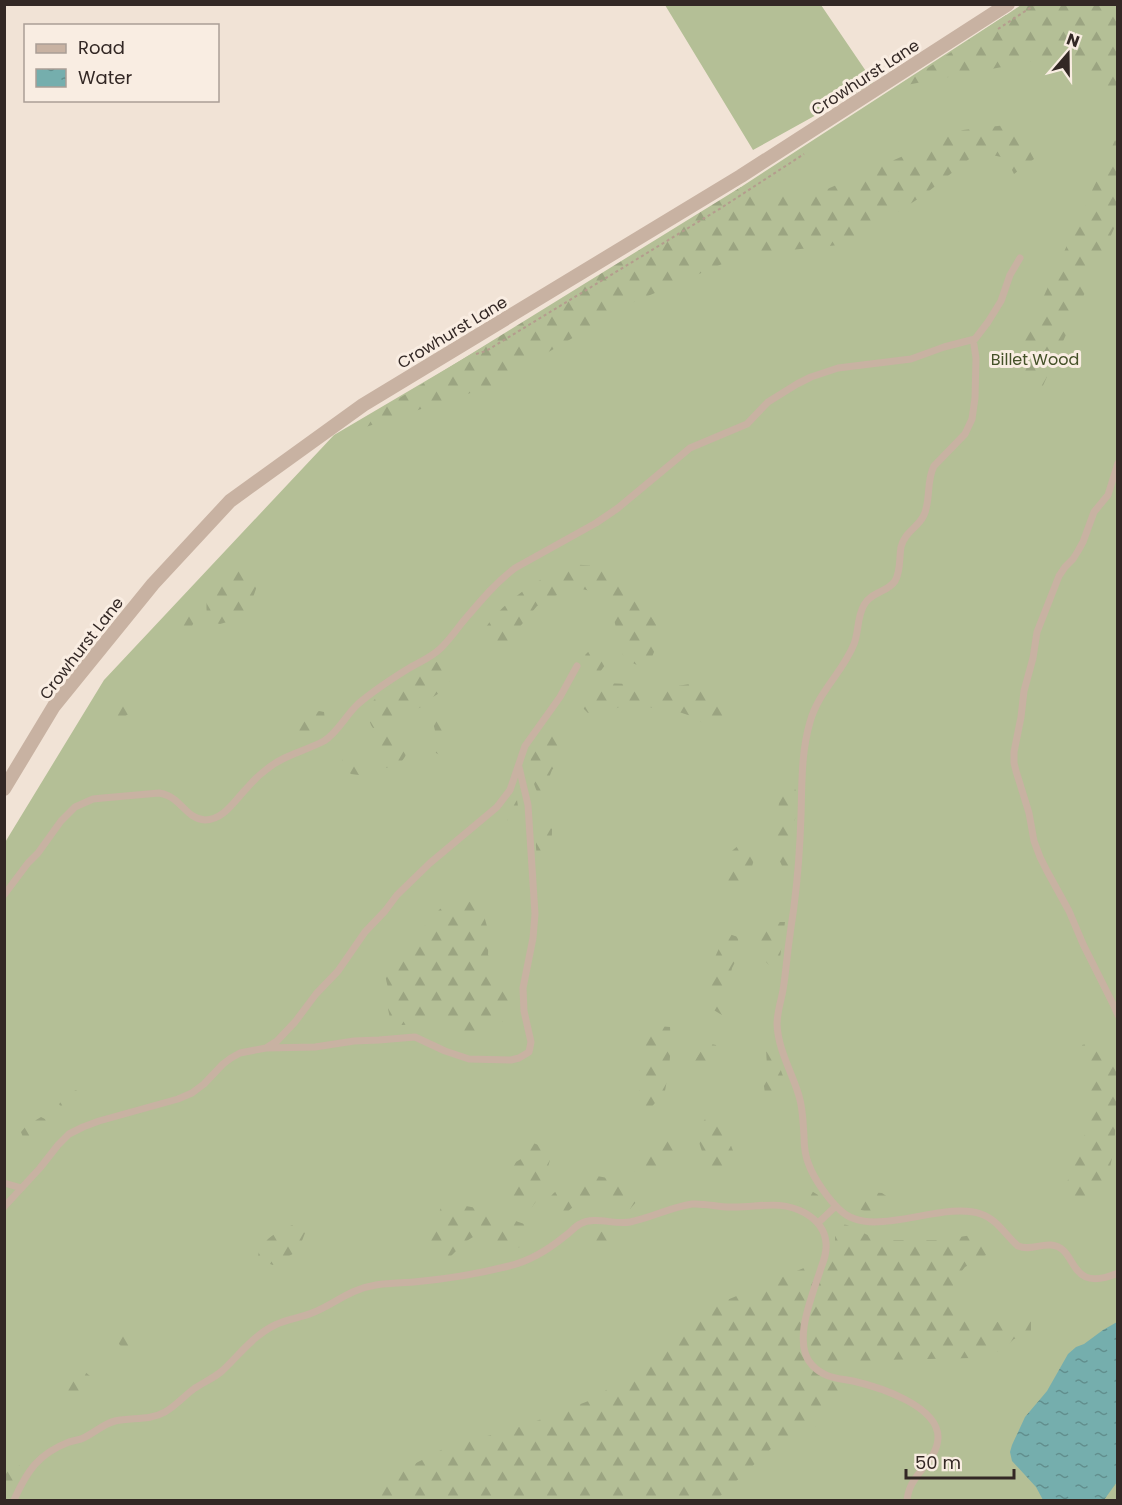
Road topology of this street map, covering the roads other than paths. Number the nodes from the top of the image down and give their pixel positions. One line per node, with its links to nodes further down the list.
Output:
1 (1005, 5): 7 (street, Crowhurst Lane)
2 (1020, 258): 8 (lane)
3 (974, 345): 13 (lane)
4 (1118, 463): 9 (lane)
5 (577, 666): 6 (lane)
6 (519, 765): 10 (lane); 10 (lane)
7 (4, 789)
8 (4, 895)
9 (1118, 1015)
10 (266, 1048): 14 (lane)
11 (4, 1183): 12 (lane)
12 (18, 1187)
13 (836, 1206): 15 (lane); 16 (lane)
14 (4, 1207)
15 (818, 1223): 17 (lane); 18 (lane)
16 (1118, 1274)
17 (14, 1500)
18 (907, 1500)

